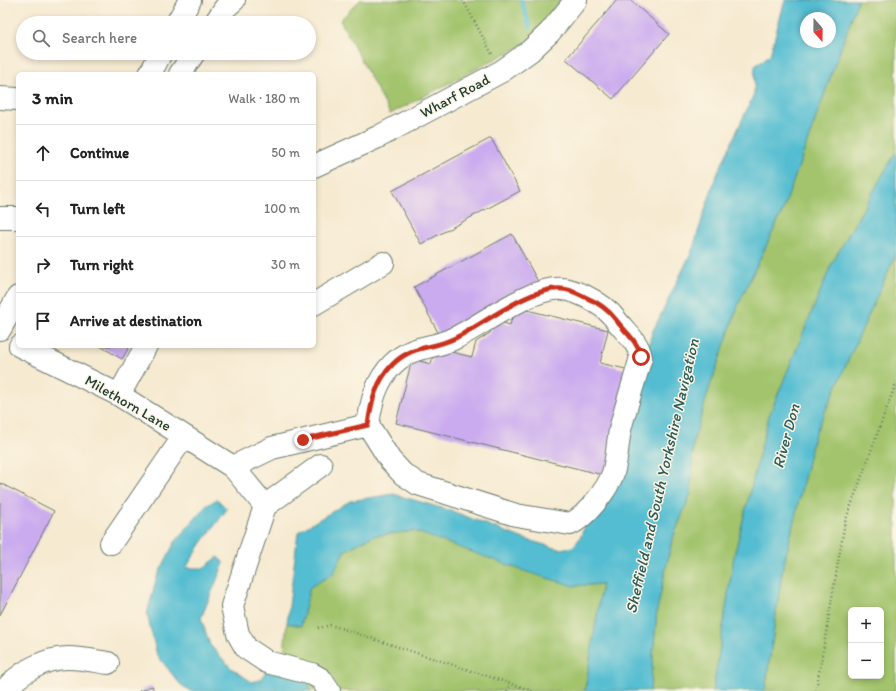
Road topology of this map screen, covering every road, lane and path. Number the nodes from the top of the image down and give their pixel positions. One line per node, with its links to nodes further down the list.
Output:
1 (190, 0): 5 (street)
2 (234, 0): 6 (street)
3 (463, 0): 11 (path)
4 (576, 0): 11 (street, Wharf Road)
5 (181, 16)
6 (220, 16)
7 (157, 60): 9 (street)
8 (189, 60): 10 (street)
9 (151, 72)
10 (181, 72)
11 (502, 72): 14 (street, Wharf Road)
12 (0, 98): 13 (street)
13 (16, 99)
14 (316, 165)
15 (0, 218): 16 (street)
16 (16, 218)
17 (383, 264): 18 (street)
18 (316, 303)
19 (16, 305): 20 (street)
20 (7, 339): 21 (street, Milethorn Lane)
21 (16, 343)
22 (25, 348): 25 (street, Milethorn Lane)
23 (145, 348): 25 (street)
24 (896, 383): 39 (path)
25 (120, 395): 27 (street, Milethorn Lane)
26 (368, 425): 26 (street); 29 (street)
27 (184, 436): 29 (street, Milethorn Lane); 31 (street)
28 (321, 465): 30 (street)
29 (233, 466): 30 (street, Milethorn Lane)
30 (265, 506): 36 (street)
31 (112, 543)
32 (318, 628): 34 (path)
33 (108, 663): 35 (street)
34 (510, 684): 37 (path); 38 (path)
35 (4, 691)
36 (329, 691)
37 (507, 691)
38 (533, 691)
39 (816, 691)

